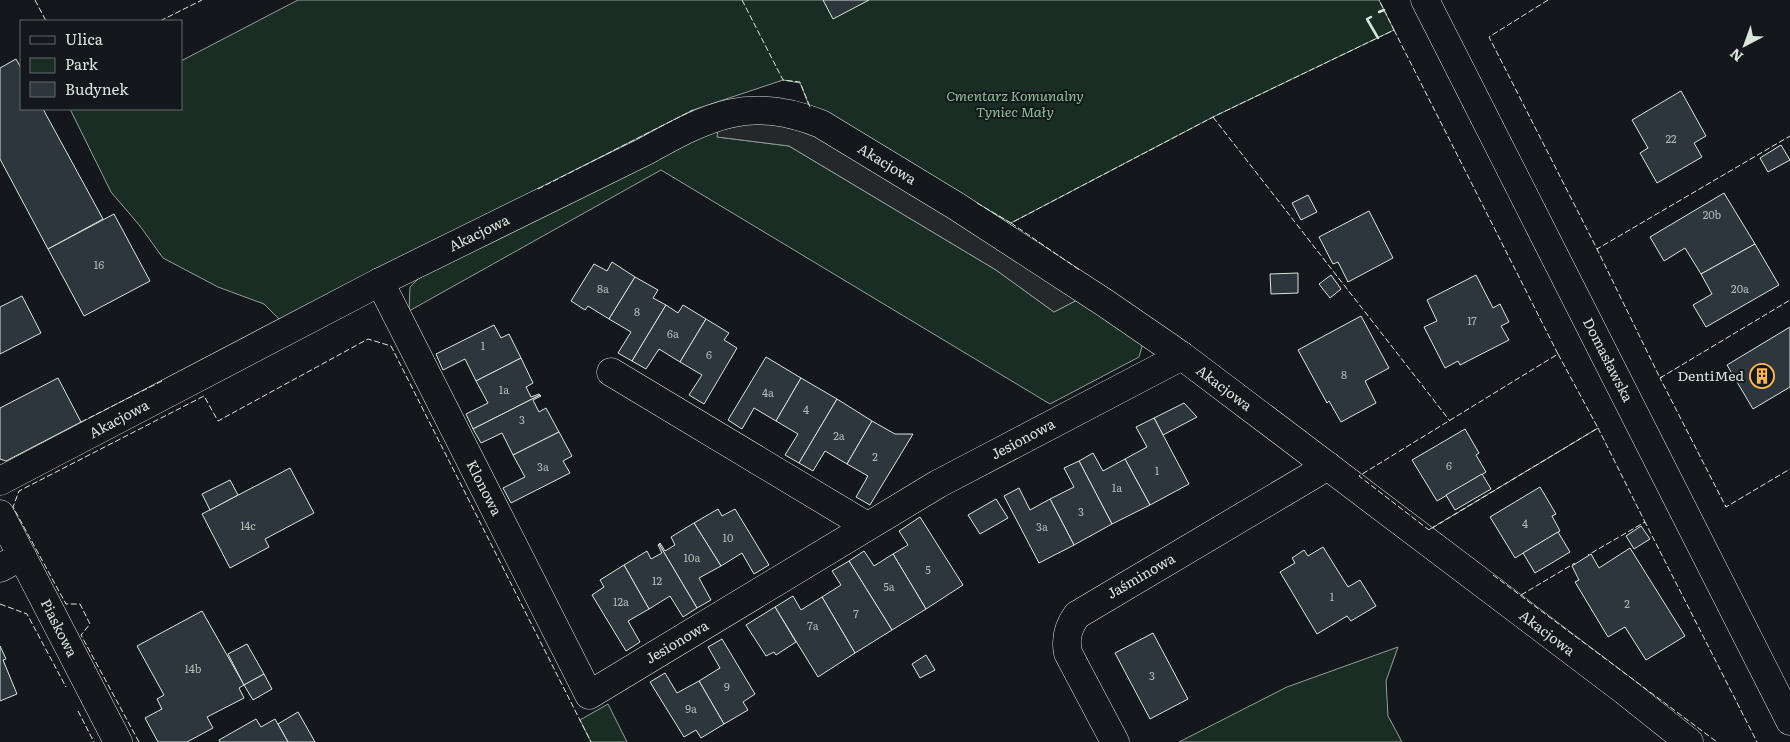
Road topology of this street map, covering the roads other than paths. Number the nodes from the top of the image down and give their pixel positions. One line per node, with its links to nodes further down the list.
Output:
1 (1425, 0): 11 (street, Domasławska)
2 (380, 282): 3 (street, Akacjowa); 6 (street, Akacjowa); 10 (street, Klonowa)
3 (1182, 356): 5 (street, Akacjowa); 8 (street, Jesionowa)
4 (611, 372): 8 (street)
5 (1328, 466): 13 (street, Jaśminowa); 14 (street, Akacjowa)
6 (0, 481)
7 (0, 514): 9 (street, Piaskowa)
8 (867, 526): 10 (street, Jesionowa)
9 (11, 562): 12 (street, Piaskowa)
10 (589, 695)
11 (1790, 721)
12 (118, 742)
13 (1115, 742)
14 (1689, 742)

